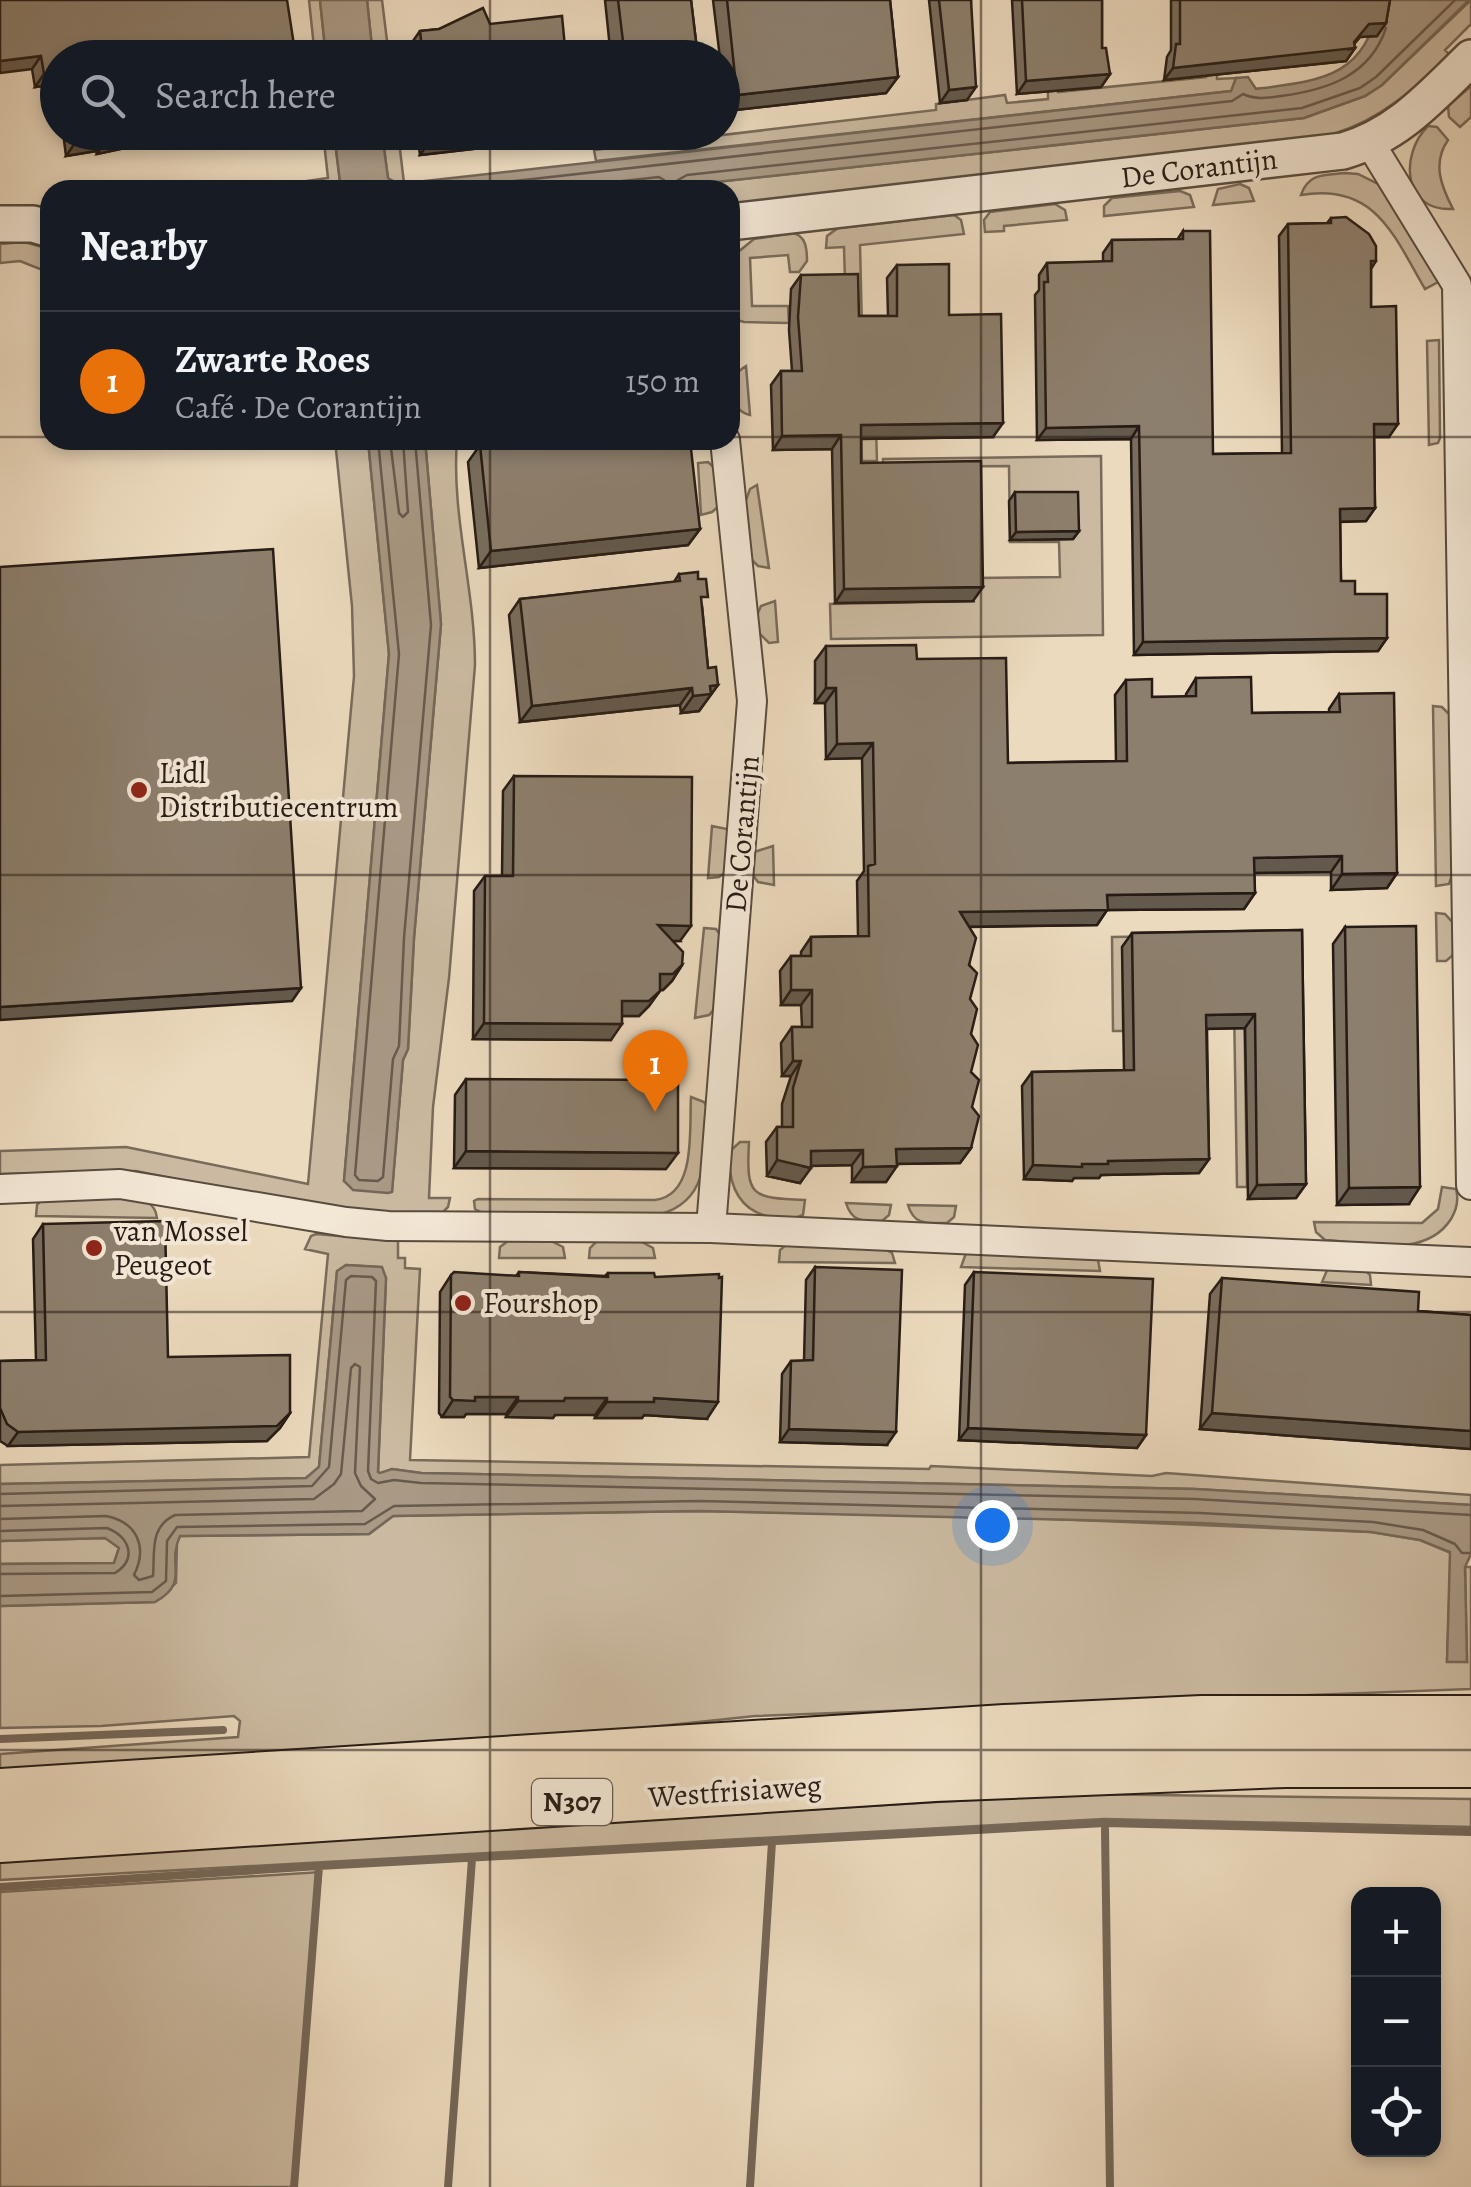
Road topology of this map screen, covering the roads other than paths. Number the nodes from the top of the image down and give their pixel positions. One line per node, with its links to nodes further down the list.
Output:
1 (1471, 58): 2 (street, De Corantijn)
2 (1370, 143): 3 (street, De Corantijn); 7 (street)
3 (740, 221)
4 (0, 224): 5 (street)
5 (40, 227)
6 (726, 450): 9 (street, De Corantijn)
7 (1471, 1186)
8 (0, 1188): 9 (street)
9 (711, 1228): 10 (street)
10 (1471, 1262)
11 (1471, 1697): 12 (highway, N307)
12 (1348, 1719): 13 (highway, Westfrisiaweg / N307); 15 (highway, Westfrisiaweg / N307)
13 (1471, 1720)
14 (1471, 1763): 16 (highway, Westfrisiaweg / N307)
15 (0, 1793)
16 (0, 1838)

